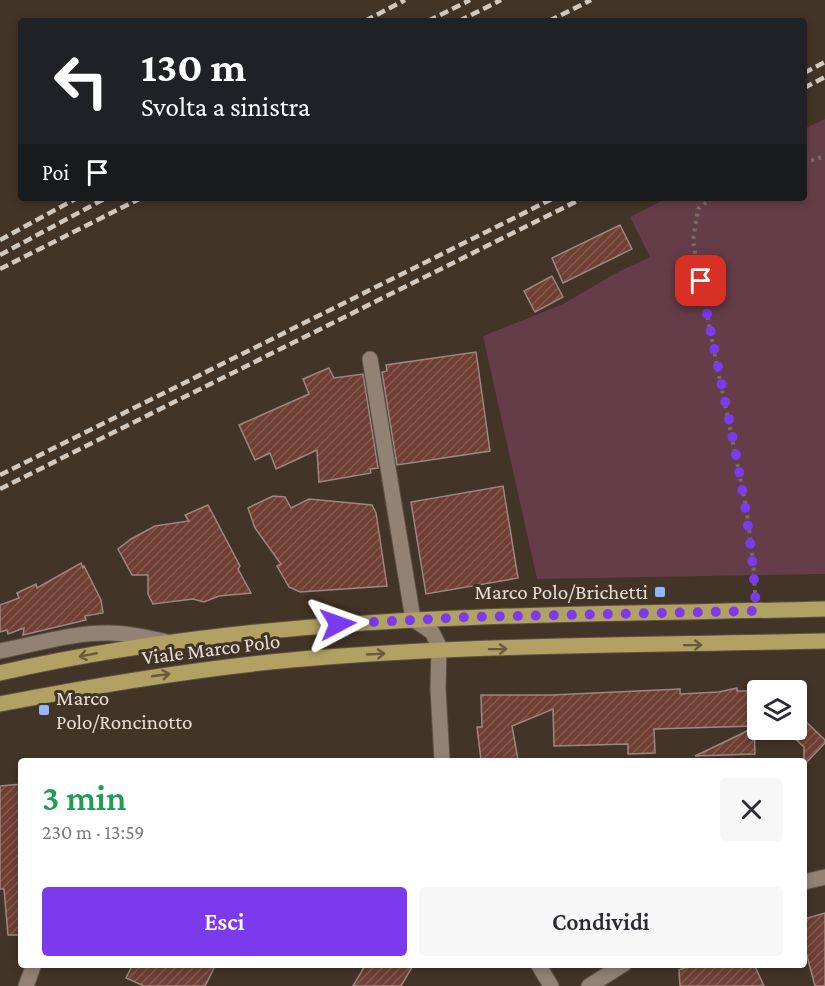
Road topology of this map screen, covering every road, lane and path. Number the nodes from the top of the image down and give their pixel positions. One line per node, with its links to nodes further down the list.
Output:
1 (825, 156): 2 (path)
2 (807, 162)
3 (708, 201): 6 (path)
4 (370, 359): 7 (street)
5 (825, 609): 6 (main road, Viale Marco Polo)
6 (756, 611): 7 (main road, Viale Marco Polo)
7 (413, 619): 9 (main road, Viale Marco Polo); 11 (street)
8 (825, 641): 11 (main road, Viale Marco Polo, one-way to 8)
9 (167, 642): 10 (street, Viale Marco Polo); 12 (main road, Viale Marco Polo, one-way to 12)
10 (0, 651)
11 (439, 651): 13 (main road, Viale Marco Polo, one-way to 11); 14 (street)
12 (0, 673)
13 (0, 704)
14 (442, 758)
15 (825, 877): 16 (street)
16 (807, 881)
17 (33, 968): 20 (street)
18 (540, 968): 21 (street)
19 (618, 968): 22 (street)
20 (26, 986)
21 (551, 986)
22 (590, 986)

